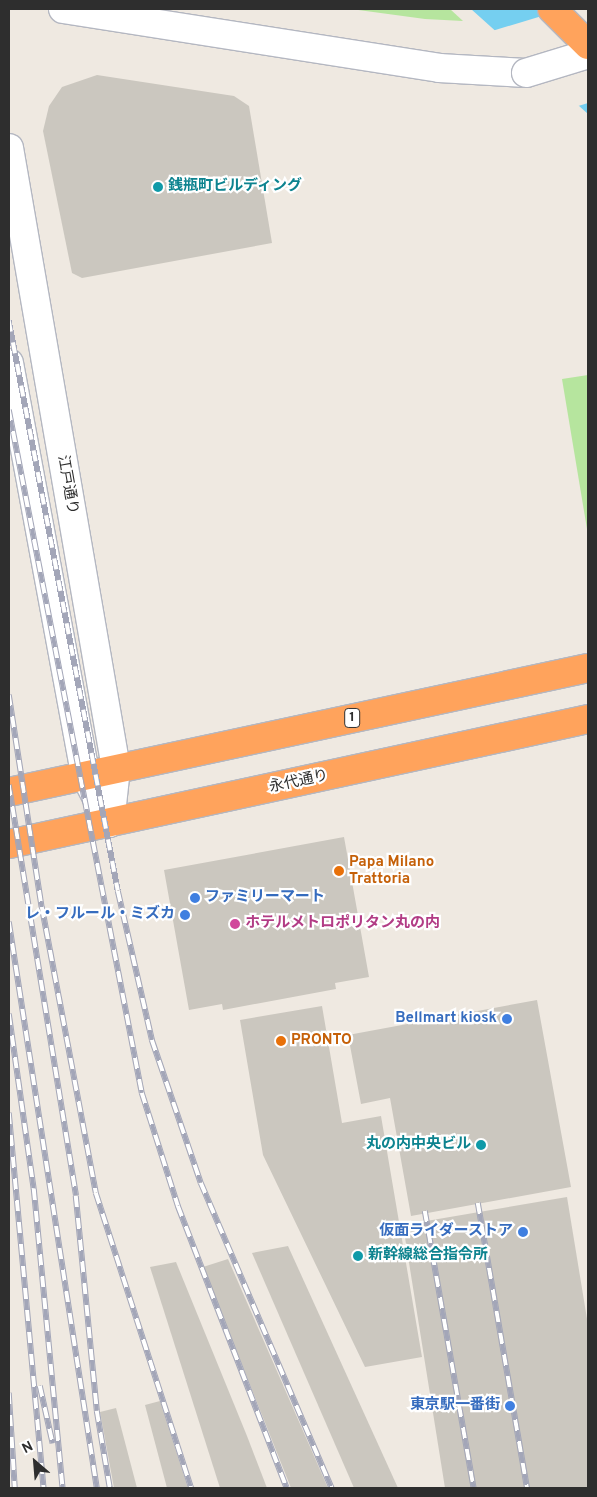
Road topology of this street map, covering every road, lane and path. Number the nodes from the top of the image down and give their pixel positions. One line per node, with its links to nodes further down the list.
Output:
1 (63, 9): 4 (main road, bridge)
2 (552, 9): 3 (highway, bridge)
3 (588, 45)
4 (588, 54)
5 (9, 148): 9 (main road, 江戸通り)
6 (9, 363): 10 (main road)
7 (588, 668): 9 (highway, 1)
8 (588, 719): 12 (highway, 永代通り)
9 (116, 768): 10 (highway, 1); 12 (main road, 江戸通り)
10 (86, 775): 11 (highway, 1); 12 (main road)
11 (9, 792)
12 (110, 823): 13 (highway, 永代通り)
13 (9, 844)

